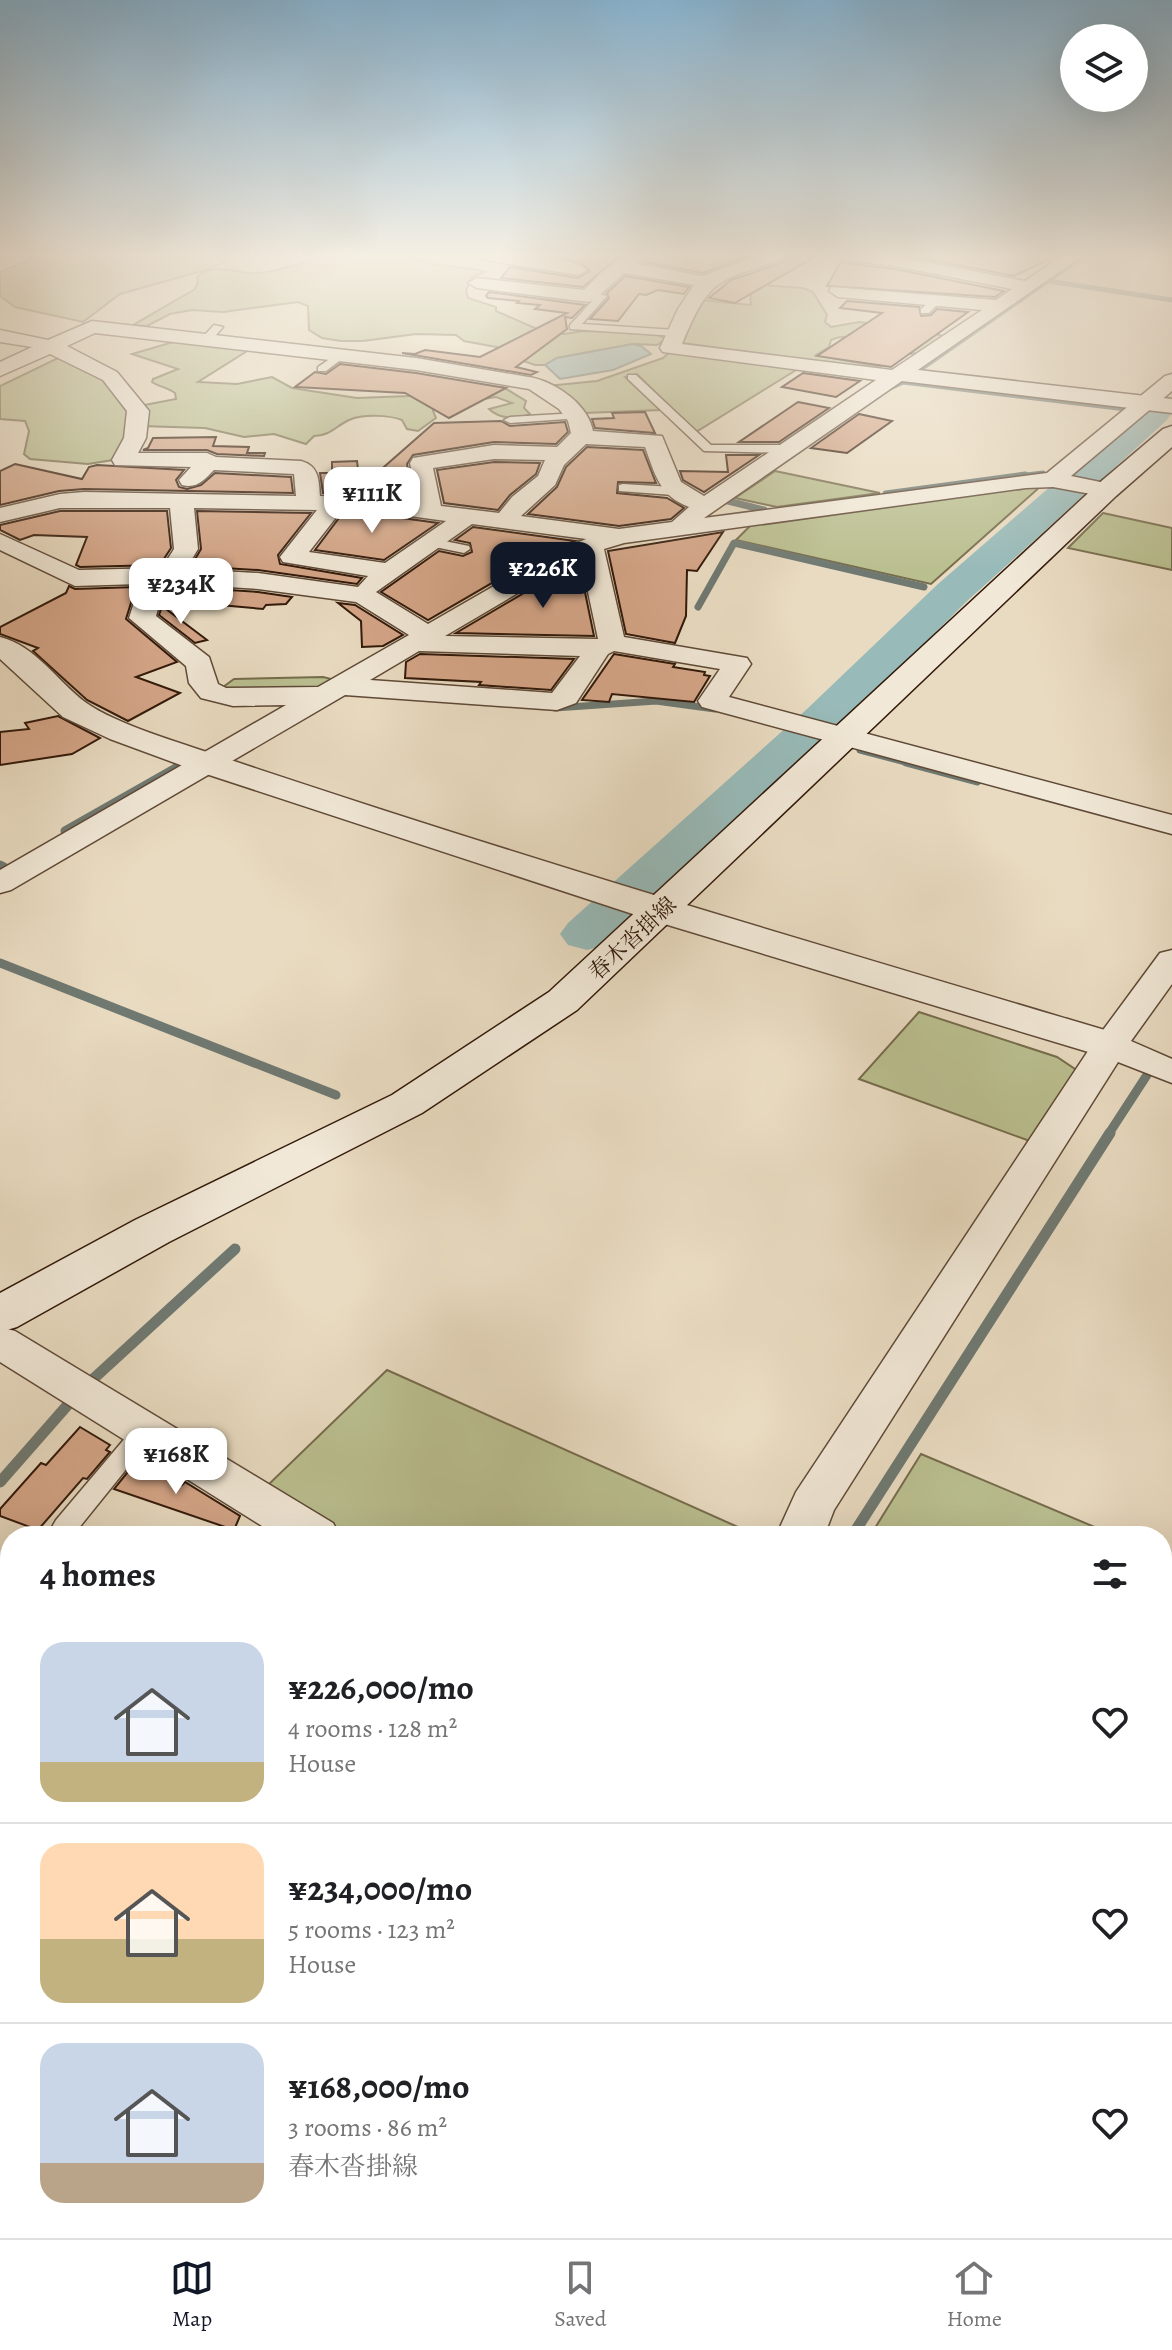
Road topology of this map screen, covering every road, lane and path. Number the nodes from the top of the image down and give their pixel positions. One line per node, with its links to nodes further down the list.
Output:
1 (22, 359): 8 (street)
2 (76, 359): 18 (street)
3 (336, 359): 7 (lane)
4 (366, 359): 16 (street)
5 (764, 359): 9 (street)
6 (923, 359): 9 (street)
7 (322, 369)
8 (0, 370)
9 (899, 376): 12 (main road); 17 (street)
10 (632, 377): 17 (lane)
11 (1172, 380): 12 (street)
12 (1141, 403): 13 (main road); 19 (street)
13 (1172, 406)
14 (510, 420): 16 (lane)
15 (1172, 434): 21 (main road, 春木沓掛線)
16 (574, 436): 22 (street); 27 (street); 30 (street)
17 (789, 449): 26 (street)
18 (209, 463): 23 (street); 24 (street)
19 (1053, 480): 21 (street); 31 (street)
20 (623, 488): 22 (lane)
21 (1107, 490): 44 (main road, 春木沓掛線)
22 (673, 491): 26 (street)
23 (177, 501): 24 (street); 28 (street); 38 (street)
24 (308, 502): 25 (street)
25 (335, 503): 27 (street); 37 (street)
26 (707, 505): 31 (street)
27 (430, 510): 29 (street)
28 (0, 515)
29 (469, 515): 30 (street); 34 (street)
30 (507, 520): 32 (street)
31 (681, 526): 32 (street)
32 (621, 536): 35 (street)
33 (0, 541): 38 (street)
34 (430, 542): 36 (lane); 37 (street)
35 (591, 545): 40 (street); 42 (street)
36 (464, 549)
37 (387, 571): 39 (street)
38 (162, 576): 39 (street); 43 (street)
39 (363, 595): 40 (street)
40 (422, 639): 42 (street); 43 (street)
41 (0, 646): 45 (main road)
42 (605, 646): 43 (street); 44 (street)
43 (332, 690): 45 (street)
44 (843, 739): 46 (street); 48 (main road, 春木沓掛線)
45 (206, 763): 47 (street); 48 (main road)
46 (1172, 825)
47 (0, 883)
48 (662, 911): 50 (main road); 52 (main road, 春木沓掛線)
49 (1172, 960): 50 (street)
50 (1110, 1045): 51 (street); 56 (street)
51 (1172, 1072)
52 (1, 1337): 53 (street)
53 (145, 1430): 54 (lane); 55 (street)
54 (66, 1526)
55 (300, 1526)
56 (804, 1526)

